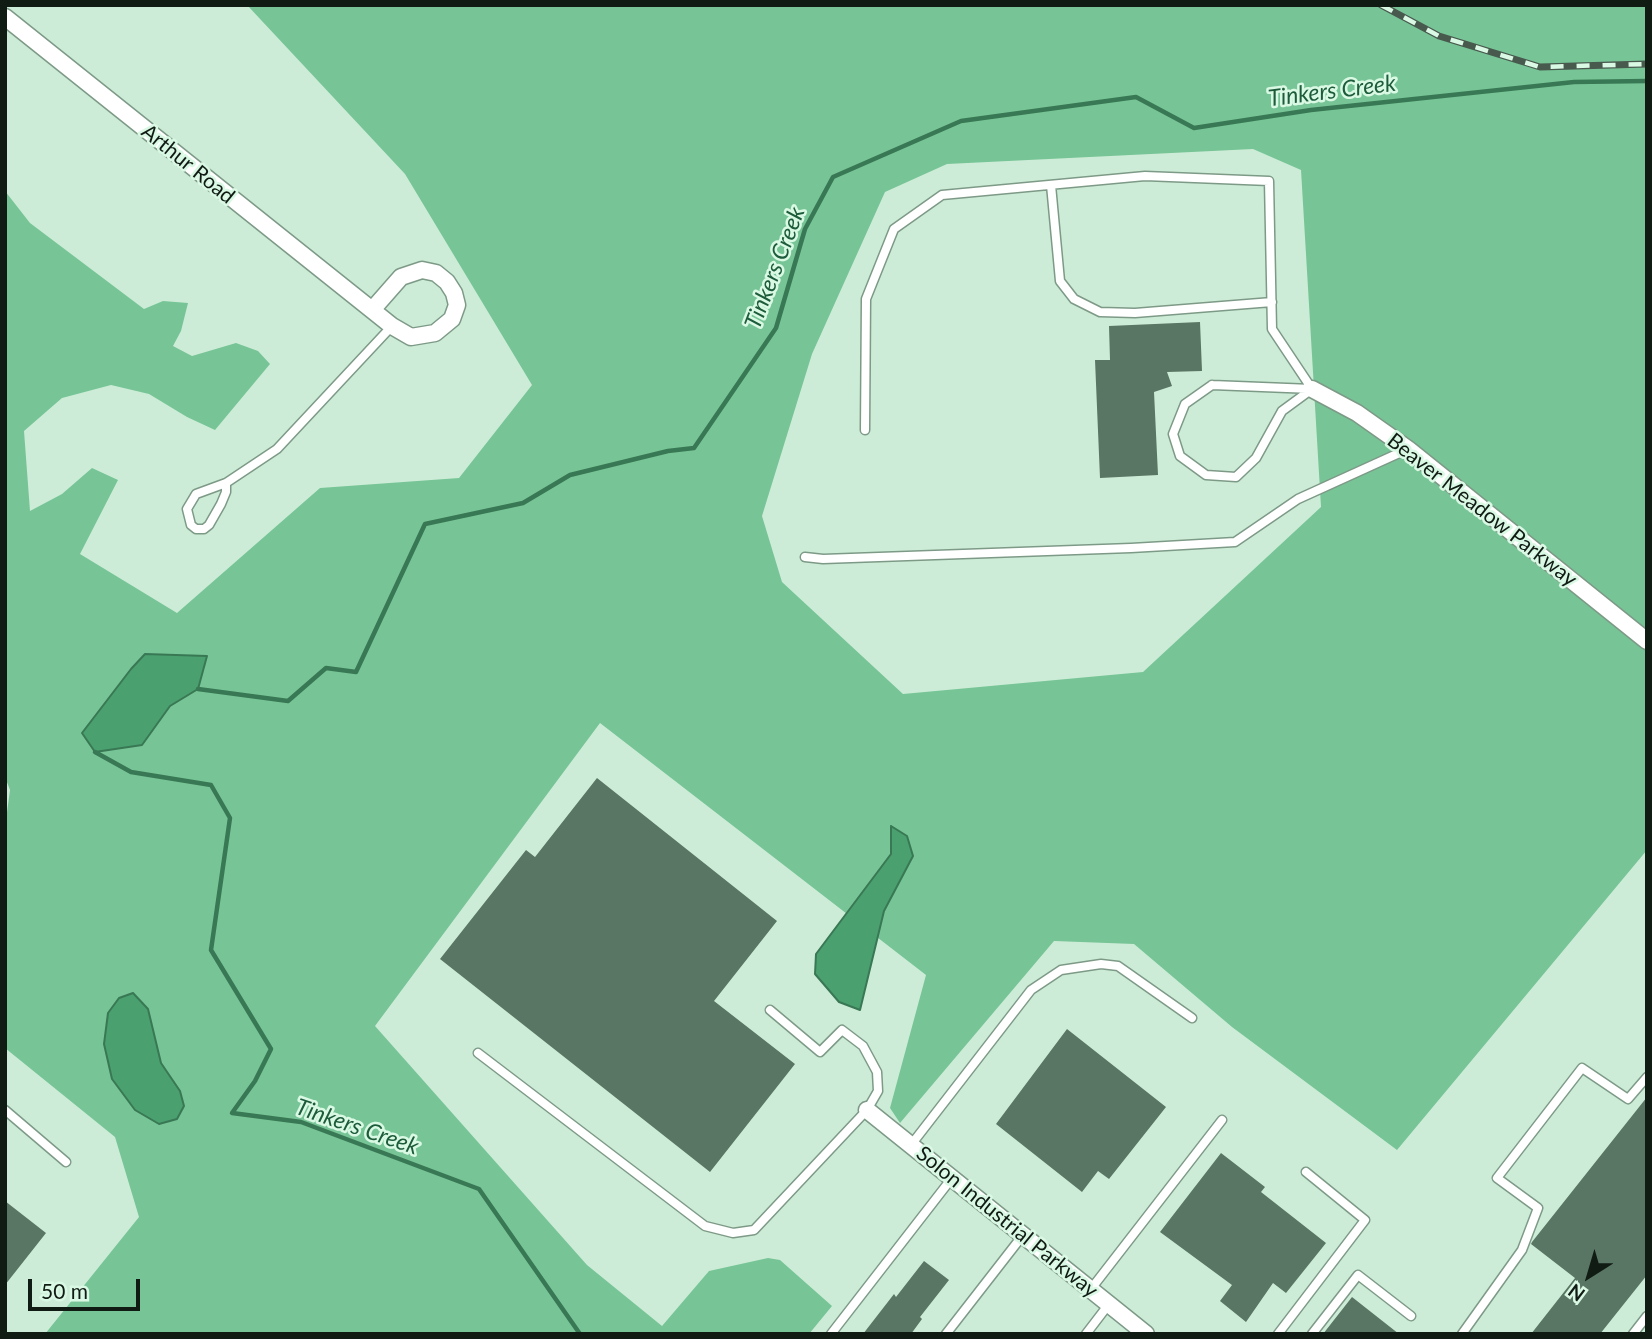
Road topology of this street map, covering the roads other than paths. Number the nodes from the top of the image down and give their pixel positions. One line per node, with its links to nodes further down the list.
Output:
1 (5, 17): 4 (street, Arthur Road)
2 (1051, 185): 3 (lane); 3 (lane); 7 (lane)
3 (1272, 302): 6 (lane)
4 (372, 310): 5 (street, Arthur Road); 5 (street, Arthur Road)
5 (392, 326): 9 (lane)
6 (1312, 389): 6 (lane); 8 (street, Beaver Meadow Parkway)
7 (865, 430)
8 (1408, 449): 10 (lane); 11 (street, Beaver Meadow Parkway)
9 (226, 483): 9 (lane)
10 (806, 557)
11 (1647, 641)
12 (770, 1010): 17 (lane)
13 (1192, 1018): 19 (lane)
14 (478, 1053): 17 (lane)
15 (1647, 1077): 34 (lane)
16 (5, 1110): 20 (lane)
17 (867, 1110): 19 (street, Solon Industrial Parkway)
18 (1222, 1120): 24 (lane)
19 (911, 1145): 22 (street, Solon Industrial Parkway)
20 (66, 1162)
21 (1306, 1172): 32 (lane)
22 (952, 1178): 23 (street, Solon Industrial Parkway); 29 (lane)
23 (1023, 1235): 24 (street, Solon Industrial Parkway); 30 (lane)
24 (1091, 1289): 25 (street, Solon Industrial Parkway)
25 (1109, 1304): 28 (street, Solon Industrial Parkway); 31 (lane)
26 (1411, 1316): 33 (lane)
27 (1647, 1317): 35 (lane)
28 (1143, 1333)
29 (831, 1334)
30 (946, 1334)
31 (1086, 1334)
32 (1278, 1334)
33 (1312, 1334)
34 (1462, 1334)
35 (1633, 1334)

